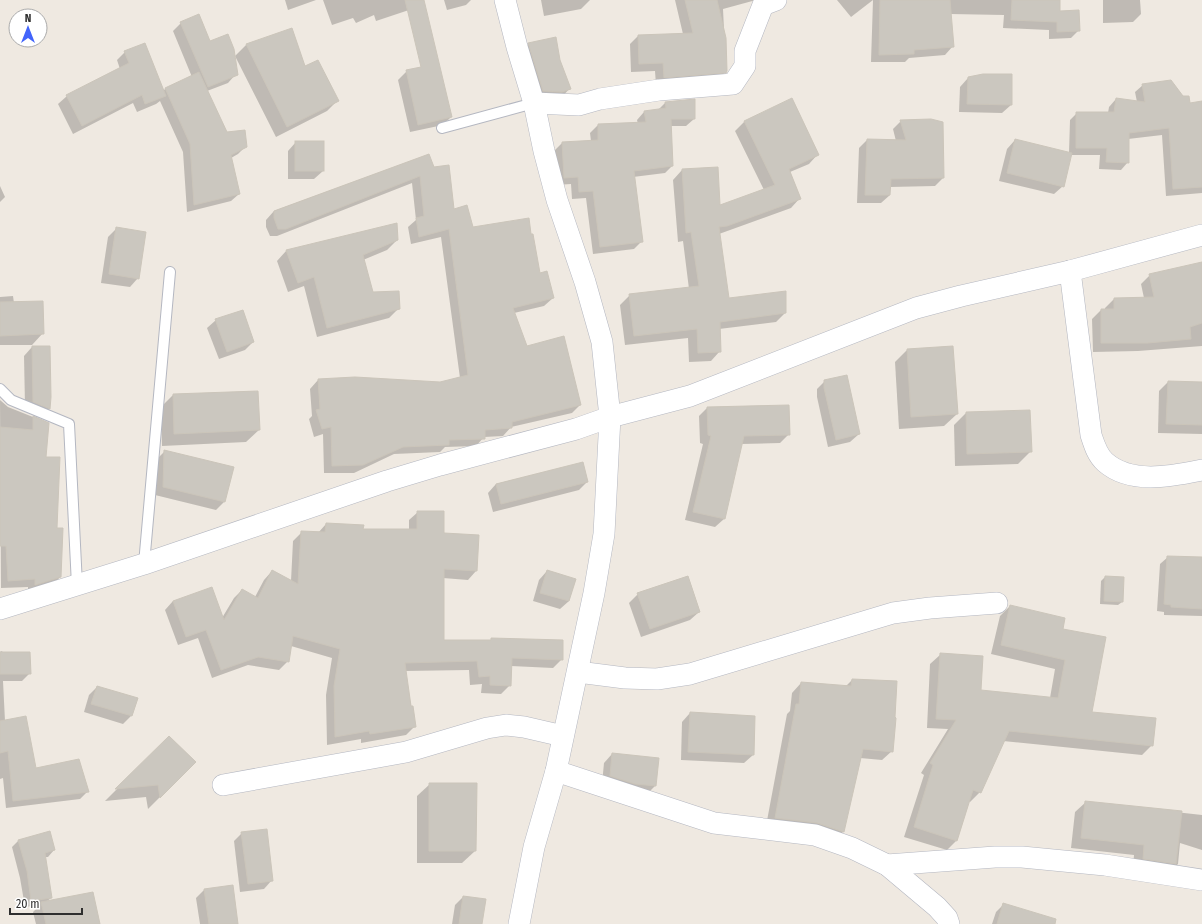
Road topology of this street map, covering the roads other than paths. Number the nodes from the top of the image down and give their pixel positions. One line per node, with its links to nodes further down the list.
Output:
1 (505, 0): 3 (street)
2 (776, 0): 3 (street)
3 (534, 103): 4 (lane); 9 (street)
4 (442, 128)
5 (1202, 235): 6 (street)
6 (1070, 271): 9 (street); 10 (street)
7 (170, 272): 11 (lane)
8 (0, 389): 12 (lane)
9 (610, 417): 11 (street); 15 (street)
10 (1202, 470)
11 (144, 564): 12 (street)
12 (77, 585): 14 (street)
13 (997, 603): 15 (street)
14 (0, 609)
15 (578, 672): 16 (street)
16 (563, 736): 17 (street); 18 (street)
17 (556, 771): 19 (street); 21 (street)
18 (223, 785)
19 (887, 865): 20 (street); 22 (street)
20 (1202, 880)
21 (520, 924)
22 (949, 924)

